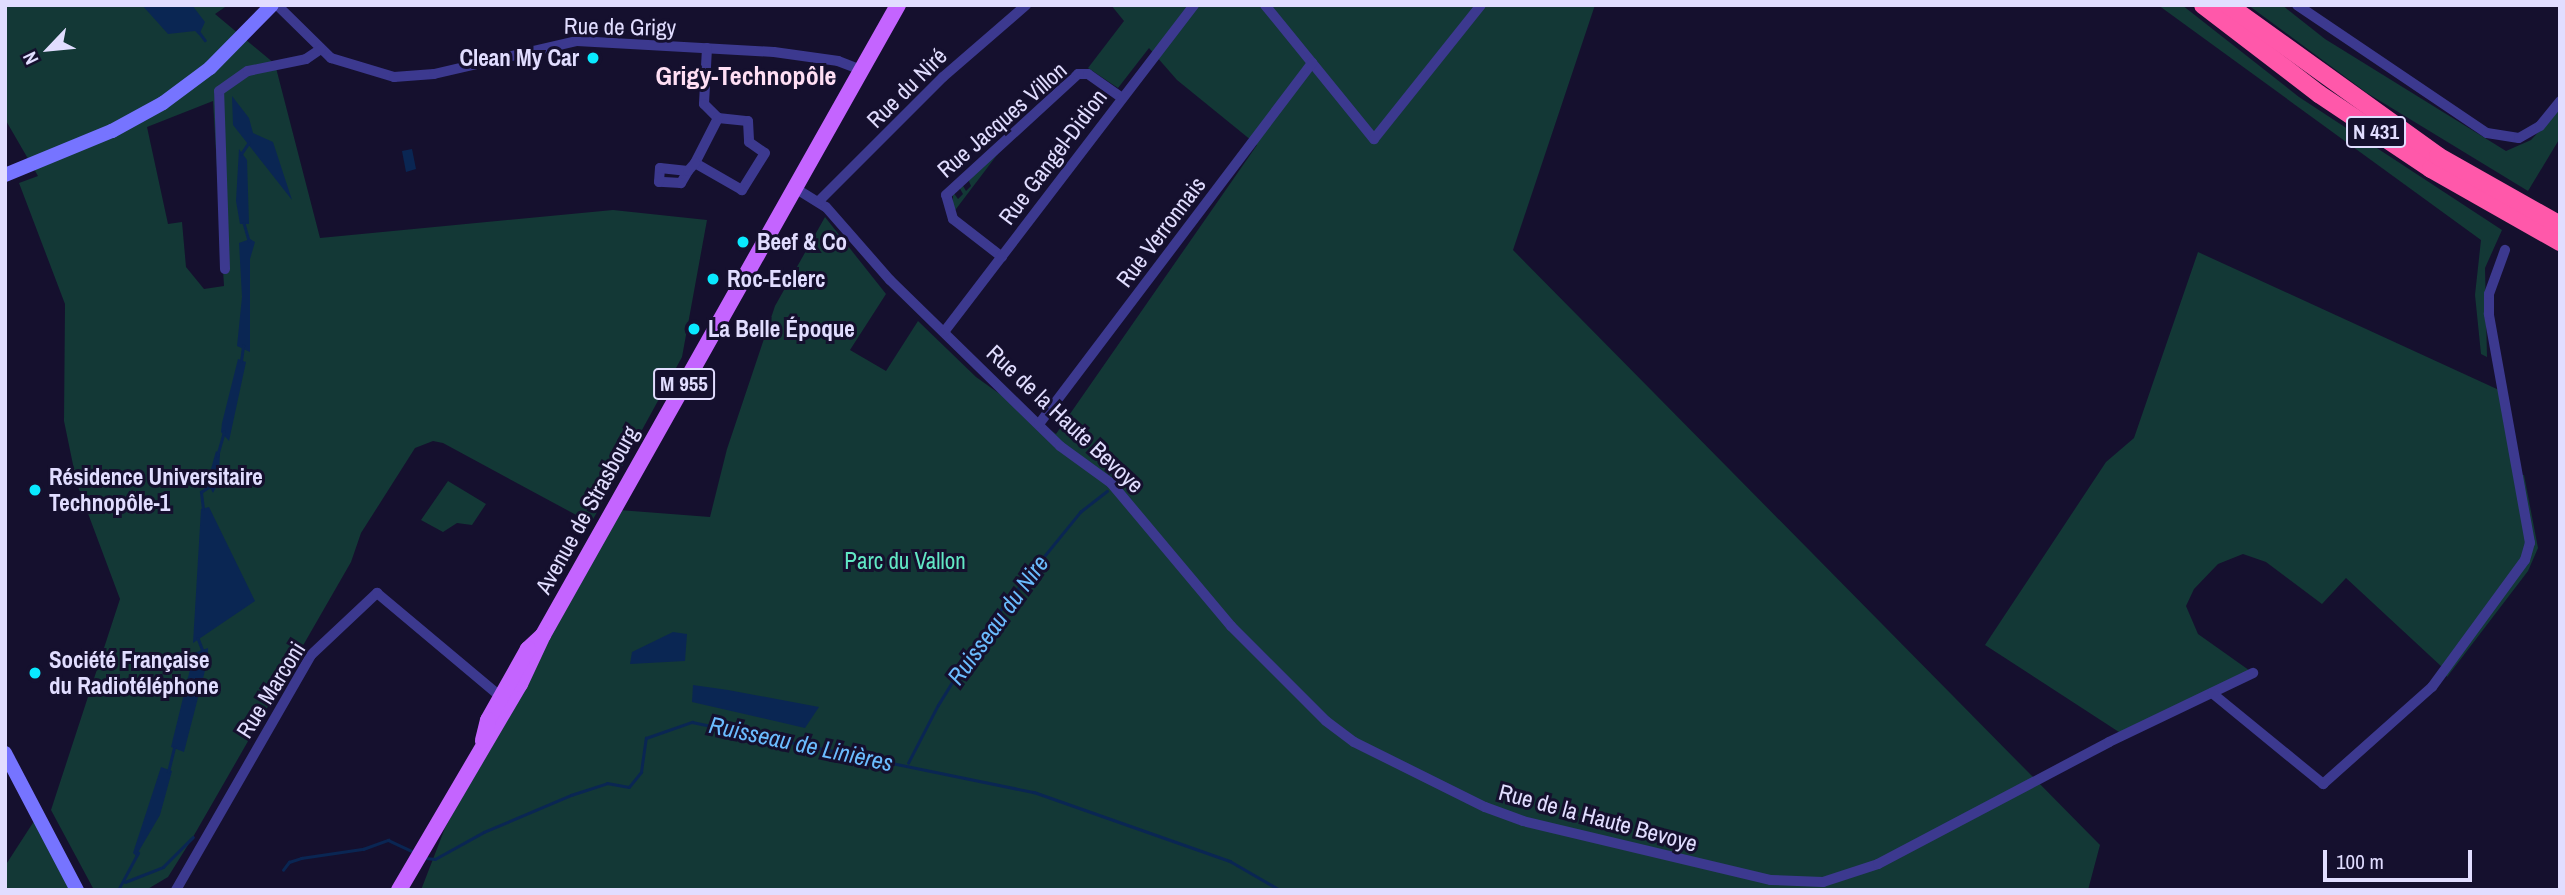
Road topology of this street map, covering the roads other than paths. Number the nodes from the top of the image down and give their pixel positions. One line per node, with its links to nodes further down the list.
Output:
1 (274, 5): 11 (street, Rue de Grigy); 17 (street)
2 (898, 5): 13 (main road, Avenue de Strasbourg / M 955)
3 (1026, 5): 19 (street, Rue du Niré)
4 (1194, 5): 14 (street, Rue Gangel-Didion)
5 (1265, 5): 12 (street)
6 (1481, 5): 12 (street)
7 (2203, 5): 21 (highway, N 431)
8 (2228, 5): 20 (highway, N 431)
9 (2297, 5): 15 (street)
10 (707, 48): 11 (street, Rue de Grigy); 13 (street, Rue de Grigy); 16 (street)
11 (321, 49): 24 (street)
12 (1312, 63): 26 (street, Rue Verronnais)
13 (862, 71): 18 (main road, Avenue de Strasbourg / M 955)
14 (1122, 98): 23 (street, Rue Gangel-Didion); 23 (street, Rue Jacques Villon)
15 (2560, 101)
16 (718, 118): 16 (street)
17 (5, 175)
18 (795, 188): 19 (street, Rue de la Haute Bevoye); 27 (main road, Avenue de Strasbourg / M 955)
19 (819, 201): 25 (street, Rue de la Haute Bevoye)
20 (2560, 225)
21 (2560, 242)
22 (2505, 250): 29 (street)
23 (1002, 257): 25 (street, Rue Gangel-Didion)
24 (225, 269)
25 (943, 332): 26 (street, Rue de la Haute Bevoye)
26 (1039, 424): 29 (street, Rue de la Haute Bevoye)
27 (543, 635): 30 (main road, Avenue de Strasbourg / M 955); 31 (main road, Avenue de Strasbourg / M 955)
28 (2253, 673): 29 (street, Rue de la Haute Bevoye)
29 (2212, 693)
30 (501, 697): 31 (main road, Avenue de Strasbourg / M 955); 34 (street, Rue Marconi)
31 (483, 740): 35 (main road, Avenue de Strasbourg / M 955)
32 (5, 753): 33 (street)
33 (77, 890)
34 (176, 890)
35 (399, 890)

